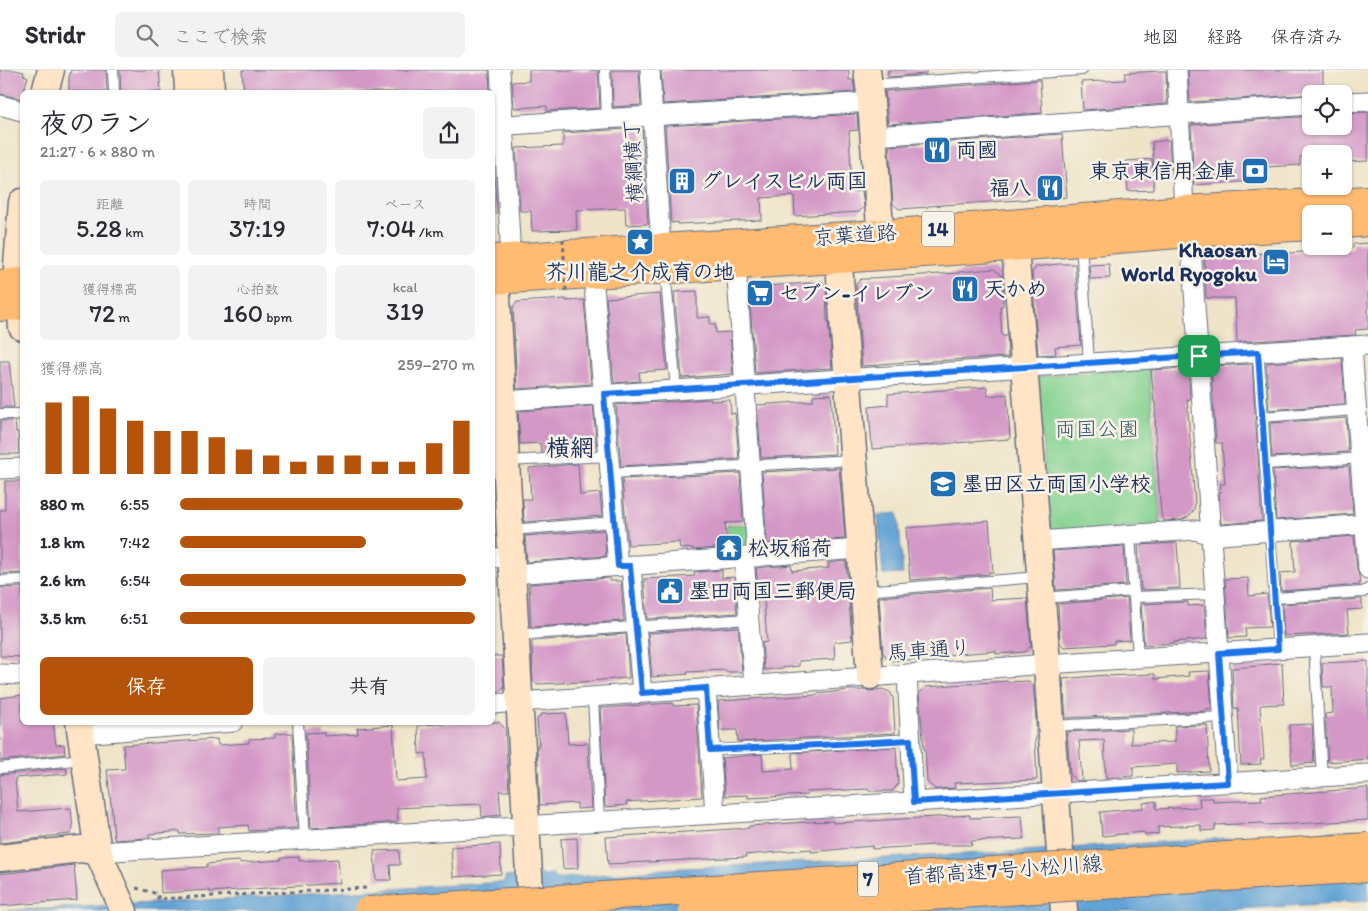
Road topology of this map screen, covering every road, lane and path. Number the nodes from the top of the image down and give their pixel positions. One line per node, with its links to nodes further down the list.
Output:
1 (51, 70): 11 (street)
2 (113, 70): 12 (lane)
3 (186, 70): 13 (street)
4 (210, 70): 14 (street)
5 (500, 70): 23 (street)
6 (605, 70): 22 (lane)
7 (650, 70): 21 (street, 横綱横丁)
8 (1082, 70): 10 (lane)
9 (1177, 70): 20 (street)
10 (869, 86): 21 (street); 24 (street)
11 (46, 90)
12 (114, 90)
13 (188, 90)
14 (211, 90)
15 (1368, 101): 16 (street)
16 (1352, 102)
17 (0, 105): 19 (street)
18 (1302, 106): 20 (street)
19 (20, 110)
20 (1179, 115): 24 (street); 26 (street)
21 (653, 116): 22 (street); 36 (street, 横綱横丁)
22 (607, 118): 23 (street)
23 (498, 125): 38 (street)
24 (874, 136): 33 (street)
25 (1368, 200): 26 (highway, 京葉道路 / 14)
26 (1187, 222): 29 (highway, 京葉道路 / 14); 32 (highway, 京葉道路 / 14); 33 (highway, 京葉道路 / 14); 44 (street)
27 (1368, 222): 28 (highway)
28 (1352, 223)
29 (1302, 226)
30 (20, 227): 41 (street)
31 (563, 239): 40 (path, bridge)
32 (1081, 242): 34 (highway, 京葉道路 / 14); 45 (lane)
33 (882, 245): 34 (highway, 京葉道路 / 14); 35 (highway, 京葉道路 / 14)
34 (1015, 247): 46 (street)
35 (837, 248): 36 (highway, 京葉道路 / 14); 37 (highway, 京葉道路 / 14); 47 (street)
36 (663, 259): 37 (highway, 京葉道路 / 14); 38 (highway, 京葉道路 / 14); 39 (highway, 京葉道路 / 14); 49 (lane)
37 (736, 264): 48 (street)
38 (497, 269): 39 (highway, 京葉道路 / 14); 52 (street)
39 (594, 274): 50 (street)
40 (566, 291)
41 (15, 299)
42 (1360, 345): 43 (street); 51 (street)
43 (1258, 352): 44 (street); 55 (lane)
44 (1199, 356): 45 (street); 69 (street)
45 (1089, 363): 46 (street)
46 (1024, 367): 47 (street); 70 (street)
47 (847, 378): 48 (street); 57 (street)
48 (744, 385): 49 (street); 61 (street)
49 (676, 390): 50 (street)
50 (604, 394): 52 (street); 59 (street)
51 (1360, 399): 55 (lane); 56 (street)
52 (503, 401): 58 (street)
53 (0, 414): 54 (lane)
54 (20, 414)
55 (1262, 417): 60 (lane)
56 (1364, 458): 60 (lane); 65 (street)
57 (853, 460): 61 (lane); 71 (street)
58 (505, 462): 59 (lane); 66 (street)
59 (610, 464): 61 (lane); 64 (street)
60 (1265, 464): 67 (lane)
61 (750, 465): 72 (street)
62 (20, 468): 63 (street)
63 (0, 469)
64 (614, 522): 66 (lane); 74 (street)
65 (1366, 524): 67 (street); 75 (street)
66 (509, 530): 73 (street)
67 (1270, 531): 69 (street); 83 (lane)
68 (1130, 535): 69 (street); 70 (street); 81 (lane)
69 (1211, 535): 82 (street)
70 (1037, 541): 78 (street)
71 (860, 549): 72 (street); 80 (street)
72 (750, 557): 74 (street); 84 (street)
73 (505, 563): 74 (street); 86 (street)
74 (624, 566): 85 (street)
75 (1368, 569)
76 (20, 580): 77 (lane)
77 (0, 581)
78 (1041, 588): 80 (lane); 81 (lane); 92 (street)
79 (1368, 589): 83 (lane)
80 (863, 591): 96 (street)
81 (1134, 594): 82 (lane); 91 (lane)
82 (1215, 594): 90 (street)
83 (1274, 598): 89 (lane)
84 (749, 619): 85 (lane); 97 (street)
85 (636, 626): 86 (lane); 99 (street)
86 (516, 635): 101 (street)
87 (1368, 643): 88 (street, 馬車通り)
88 (1314, 647): 89 (street, 馬車通り); 113 (lane)
89 (1278, 649): 90 (street, 馬車通り)
90 (1219, 653): 91 (street, 馬車通り); 103 (street)
91 (1138, 658): 92 (street, 馬車通り)
92 (1047, 664): 94 (street, 馬車通り); 106 (street)
93 (0, 674): 95 (street)
94 (906, 674): 96 (street, 馬車通り); 108 (street)
95 (20, 675)
96 (870, 676): 97 (street, 馬車通り)
97 (754, 685): 98 (street, 馬車通り)
98 (706, 688): 99 (street, 馬車通り); 109 (street)
99 (642, 693): 100 (street, 馬車通り)
100 (593, 696): 101 (street, 馬車通り); 118 (lane)
101 (520, 702): 102 (street, 馬車通り); 119 (street)
102 (495, 704)
103 (1223, 717): 106 (lane); 114 (street)
104 (156, 725): 107 (street)
105 (298, 725): 120 (lane)
106 (1051, 726): 115 (street)
107 (80, 728): 110 (street)
108 (910, 740): 109 (lane); 116 (street)
109 (710, 750): 117 (street)
110 (84, 759): 111 (lane); 122 (street)
111 (0, 768)
112 (1368, 774): 113 (street)
113 (1322, 777): 114 (street)
114 (1228, 783): 115 (street)
115 (1056, 793): 116 (street); 129 (street)
116 (914, 802): 117 (street)
117 (715, 814): 118 (street)
118 (599, 822): 119 (street)
119 (527, 826): 120 (street); 127 (street)
120 (305, 839): 122 (street)
121 (1368, 847): 126 (highway, 首都高速7号小松川線 / 7, bridge)
122 (98, 852): 123 (street); 125 (street)
123 (0, 858)
124 (1368, 868): 128 (highway, 首都高速7号小松川線 / 7, bridge)
125 (124, 899): 126 (path)
126 (371, 899)
127 (531, 911)
128 (693, 911)
129 (1064, 911)

